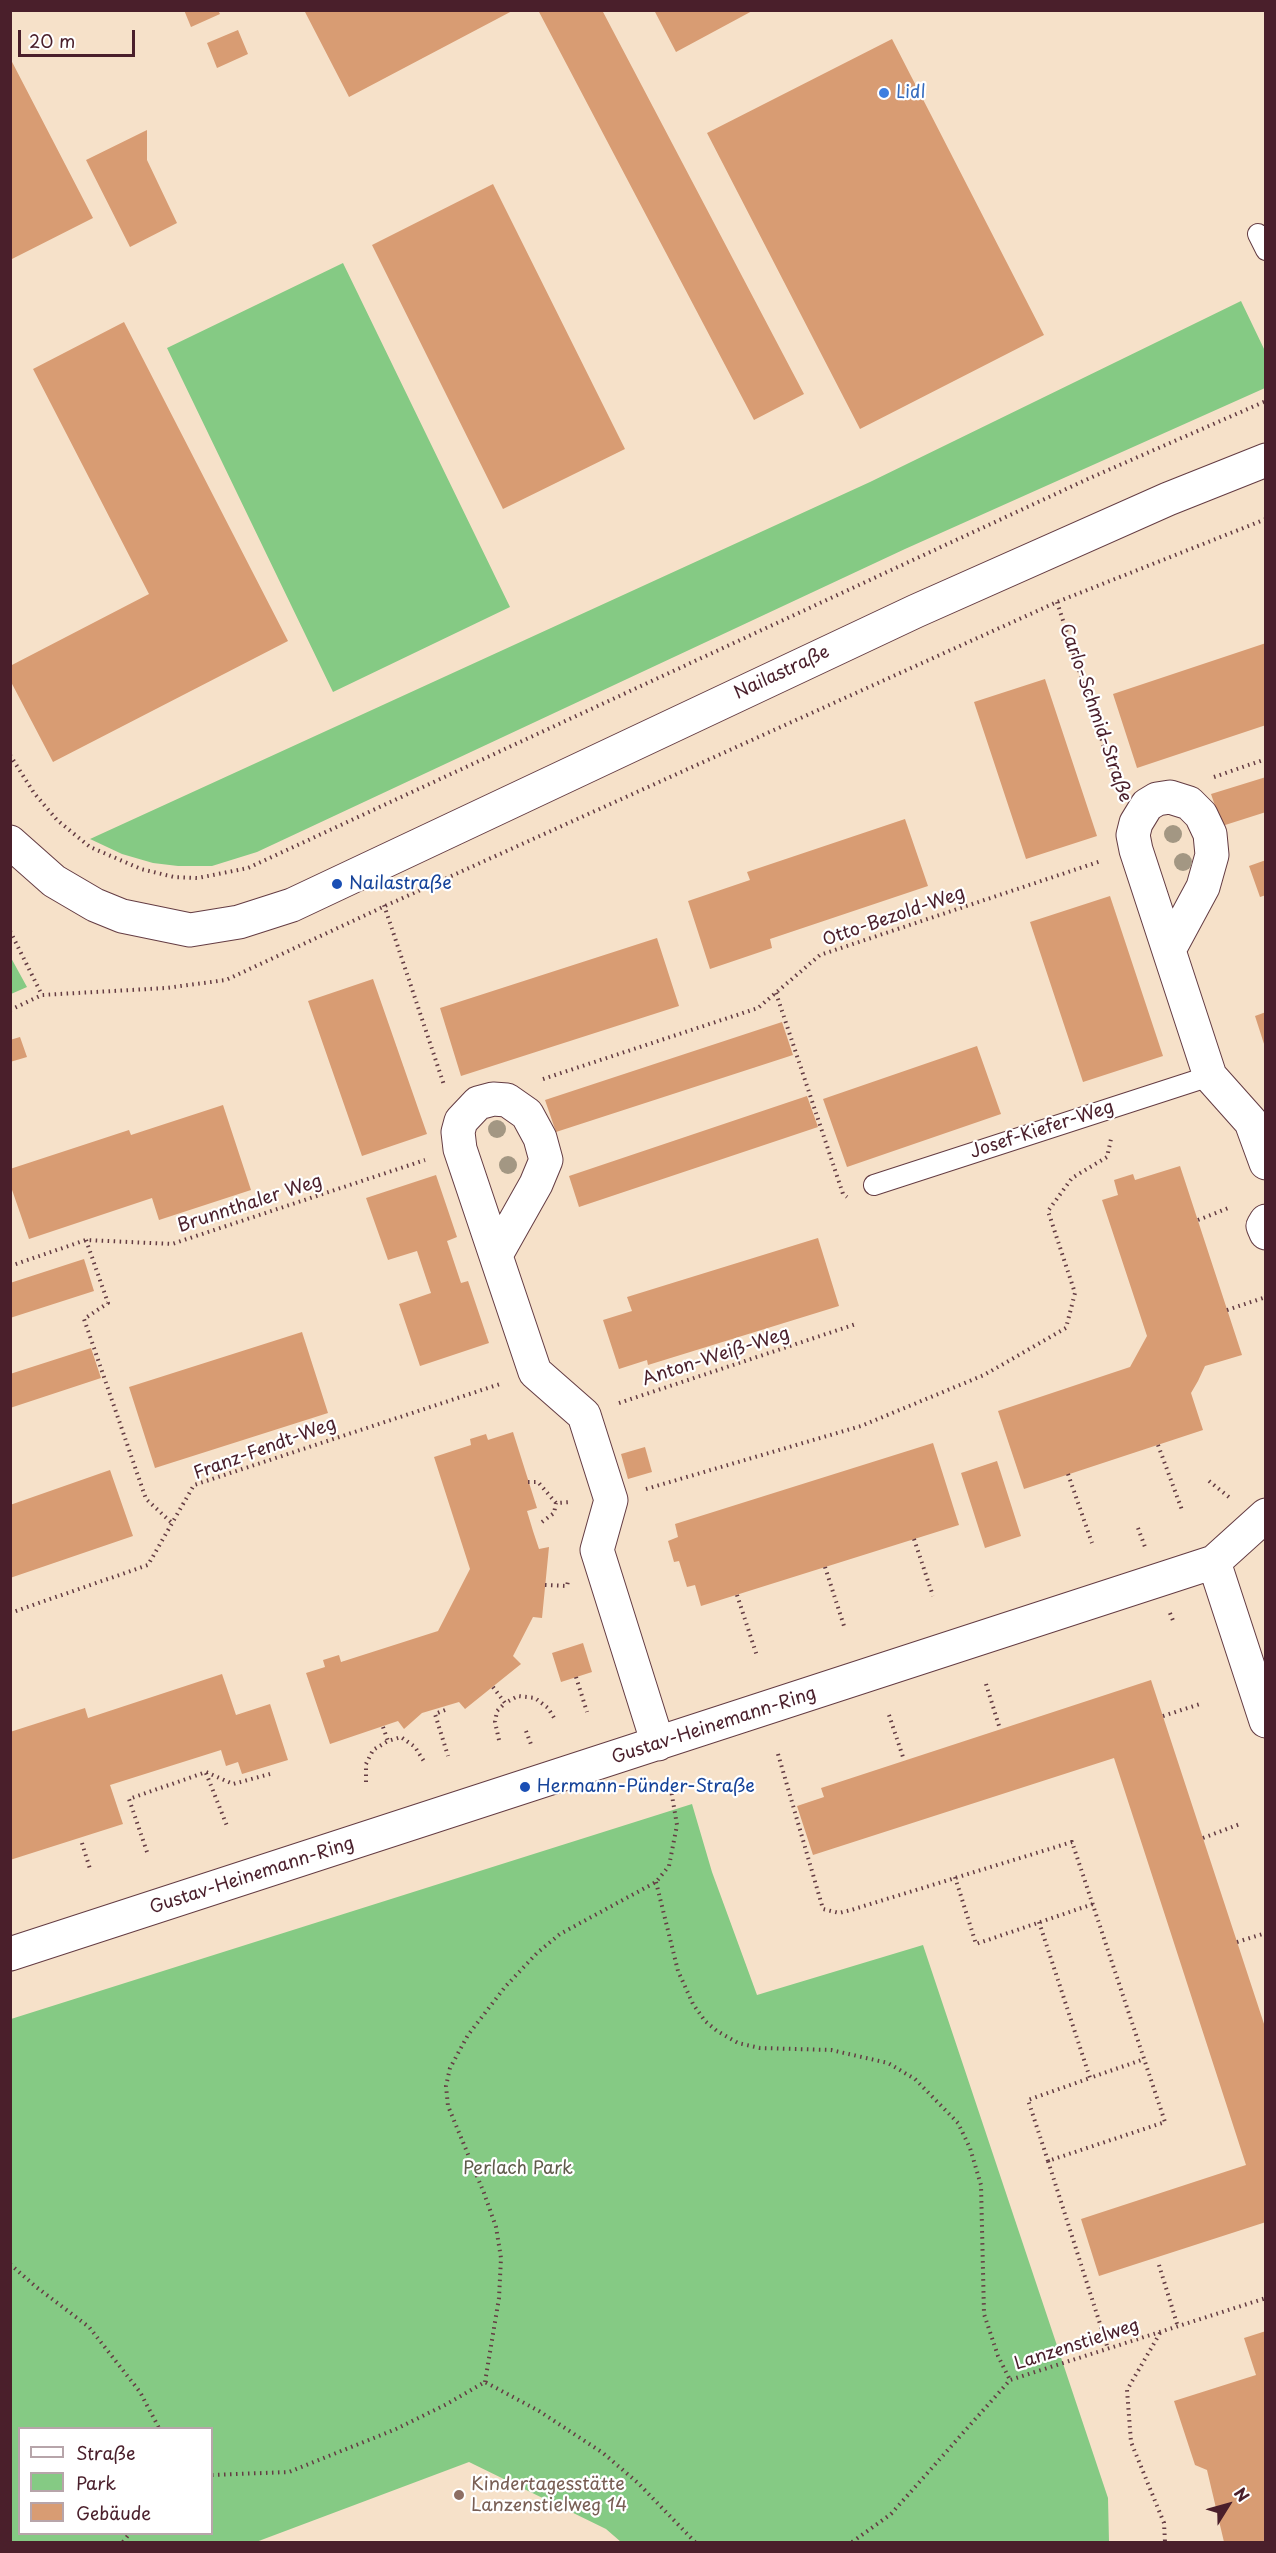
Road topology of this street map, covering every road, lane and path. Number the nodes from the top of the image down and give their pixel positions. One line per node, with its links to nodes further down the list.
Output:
1 (1266, 401): 5 (path)
2 (1266, 460): 8 (street, Nailastraße)
3 (1266, 519): 4 (path)
4 (1057, 602): 6 (path, Carlo-Schmid-Straße); 9 (path)
5 (10, 755)
6 (1136, 836): 11 (street); 11 (street, Carlo-Schmid-Straße); 12 (path, Otto-Bezold-Weg)
7 (10, 842): 8 (street, Nailastraße)
8 (366, 869): 9 (path)
9 (385, 906): 13 (path); 18 (path)
10 (10, 931): 13 (path)
11 (1169, 950): 15 (street)
12 (776, 993): 16 (path, Otto-Bezold-Weg); 20 (path)
13 (42, 995): 14 (path)
14 (10, 1010)
15 (1210, 1076): 17 (lane, Josef-Kiefer-Weg); 19 (street)
16 (507, 1100): 18 (street); 24 (street)
17 (1118, 1106): 20 (lane, Josef-Kiefer-Weg); 35 (path)
18 (461, 1135): 23 (path, Brunnthaler Weg); 24 (street)
19 (1266, 1162)
20 (874, 1185)
21 (1266, 1221): 22 (street)
22 (1266, 1233)
23 (86, 1240): 25 (path, Brunnthaler Weg); 39 (path)
24 (496, 1255): 29 (street)
25 (10, 1266)
26 (1266, 1297): 27 (path)
27 (1227, 1310)
28 (856, 1324): 30 (path, Anton-Weiß-Weg)
29 (535, 1372): 30 (street); 39 (path, Franz-Fendt-Weg)
30 (584, 1415): 35 (street)
31 (1158, 1445): 36 (path)
32 (1068, 1474): 41 (path)
33 (528, 1482): 34 (path)
34 (556, 1503): 35 (path); 38 (path)
35 (609, 1508): 64 (street)
36 (1182, 1510)
37 (1266, 1515): 42 (street, Gustav-Heinemann-Ring)
38 (542, 1522)
39 (172, 1523): 46 (path, Franz-Fendt-Weg)
40 (914, 1539): 45 (path)
41 (1092, 1543)
42 (1214, 1562): 59 (street); 64 (street, Gustav-Heinemann-Ring)
43 (825, 1567): 47 (path)
44 (737, 1594): 48 (path)
45 (933, 1596)
46 (10, 1613)
47 (844, 1626)
48 (757, 1656)
49 (576, 1677): 55 (path)
50 (986, 1684): 61 (path)
51 (493, 1687): 52 (path)
52 (505, 1703): 58 (path); 62 (path)
53 (1200, 1704): 57 (path)
54 (445, 1710): 66 (path)
55 (587, 1712)
56 (889, 1715): 67 (path)
57 (1163, 1716)
58 (556, 1721)
59 (1266, 1721)
60 (383, 1727): 63 (path)
61 (1000, 1730)
62 (499, 1740)
63 (388, 1741): 68 (path); 71 (path)
64 (658, 1744): 79 (path); 84 (street, Gustav-Heinemann-Ring)
65 (778, 1754): 78 (path)
66 (448, 1756)
67 (904, 1760)
68 (425, 1763)
69 (206, 1772): 70 (path); 73 (path); 76 (path)
70 (270, 1774)
71 (366, 1782)
72 (1240, 1824): 74 (path)
73 (227, 1826)
74 (1203, 1838)
75 (82, 1843): 77 (path)
76 (147, 1852)
77 (90, 1869)
78 (955, 1877): 80 (path); 81 (path)
79 (656, 1882): 94 (path); 95 (path)
80 (1093, 1904): 81 (path); 85 (path)
81 (1040, 1922): 86 (path)
82 (1266, 1933): 83 (path)
83 (1237, 1942)
84 (10, 1954)
85 (1144, 2059): 86 (path); 87 (path)
86 (1090, 2078): 87 (path)
87 (1048, 2161): 93 (path)
88 (10, 2264): 96 (path)
89 (1159, 2265): 91 (path)
90 (1266, 2298): 91 (path, Lanzenstielweg)
91 (1178, 2327): 92 (path, Lanzenstielweg)
92 (1160, 2332): 93 (path, Lanzenstielweg); 100 (path)
93 (1108, 2349): 94 (path, Lanzenstielweg)
94 (1010, 2380): 99 (path, Lanzenstielweg)
95 (485, 2382): 97 (path); 98 (path)
96 (158, 2427)
97 (213, 2475)
98 (695, 2542)
99 (852, 2542)
100 (1165, 2542)

